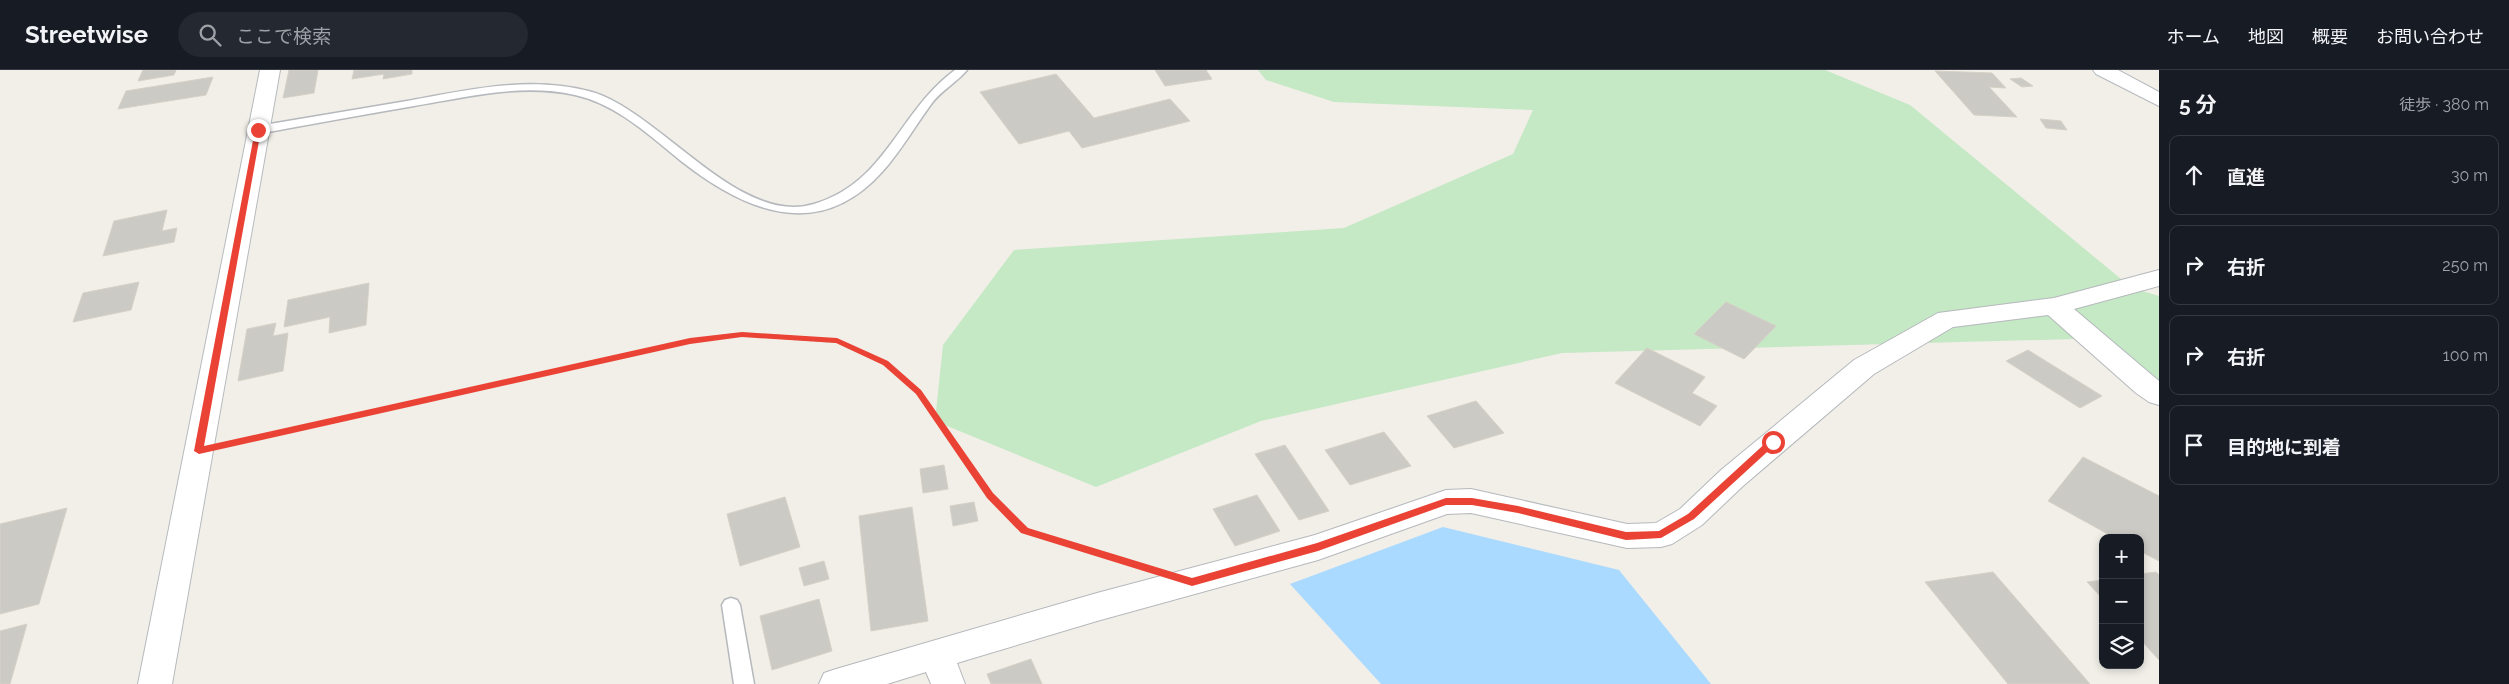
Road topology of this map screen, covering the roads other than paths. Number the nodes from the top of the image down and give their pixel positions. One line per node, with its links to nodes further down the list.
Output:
1 (270, 70): 5 (street)
2 (962, 70): 5 (lane)
3 (2103, 70): 4 (street)
4 (2159, 100)
5 (258, 130): 11 (street)
6 (2159, 278): 7 (street)
7 (2054, 306): 8 (street); 10 (street)
8 (2159, 395)
9 (731, 605): 12 (lane)
10 (936, 653): 13 (street); 14 (street)
11 (155, 684)
12 (744, 684)
13 (836, 684)
14 (948, 684)

